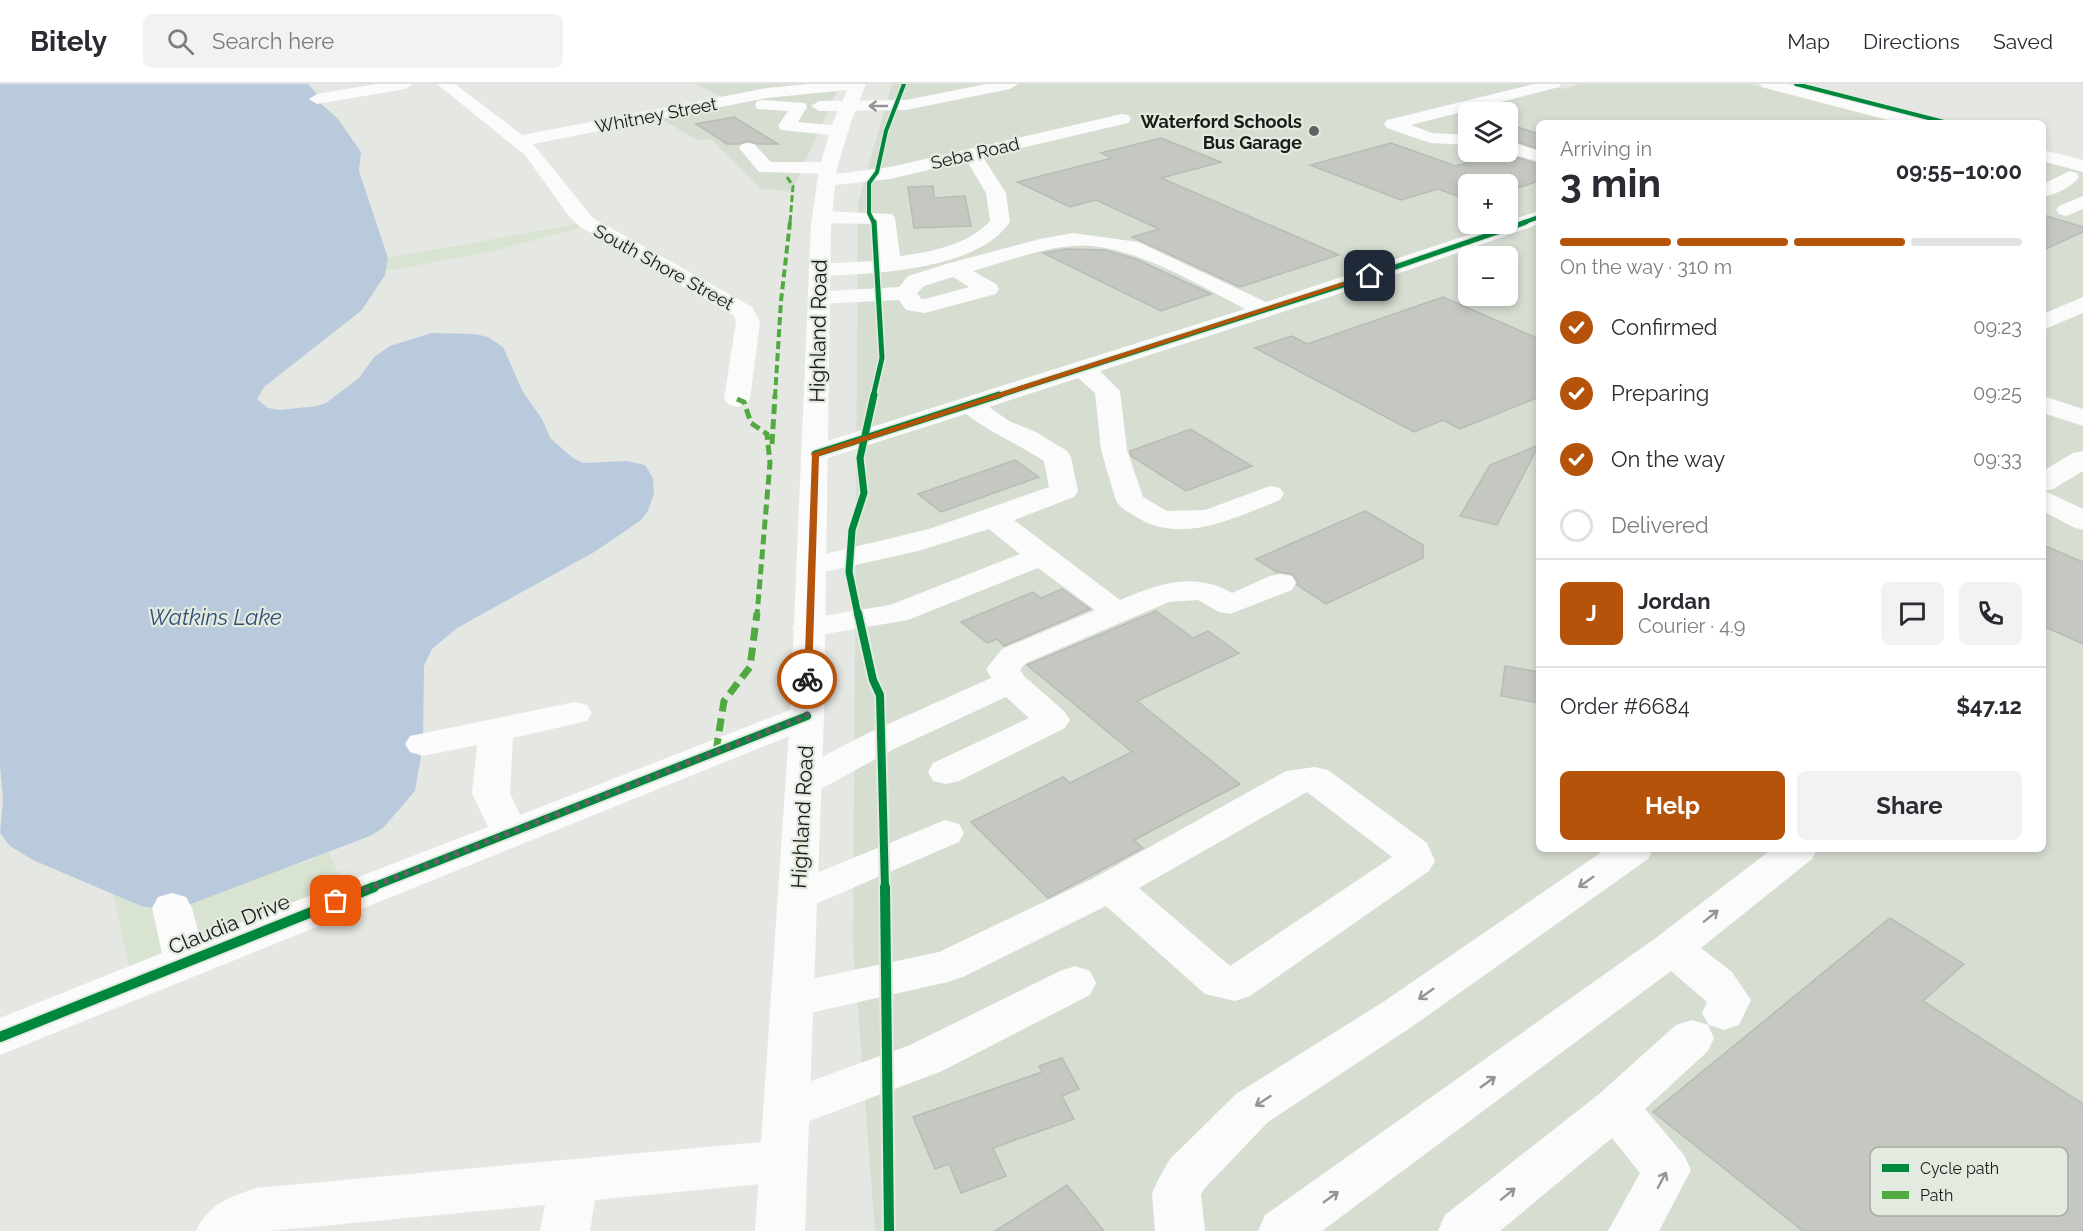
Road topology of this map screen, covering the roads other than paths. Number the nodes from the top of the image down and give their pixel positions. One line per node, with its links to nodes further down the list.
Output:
1 (405, 84): 7 (main road)
2 (445, 84): 18 (main road, South Shore Street)
3 (761, 84): 8 (main road)
4 (1010, 84): 9 (main road, one-way to 9)
5 (1553, 84): 10 (main road)
6 (1768, 84): 11 (main road)
7 (317, 99)
8 (796, 99): 9 (main road); 9 (main road); 13 (main road, Whitney Street); 13 (main road, Whitney Street)
9 (851, 101): 26 (main road, Highland Road)
10 (1481, 102)
11 (1854, 106): 15 (main road); 16 (main road)
12 (1458, 108): 17 (main road)
13 (669, 117): 18 (main road, Whitney Street)
14 (1122, 119): 23 (main road, Seba Road)
15 (1834, 119)
16 (1908, 120)
17 (1458, 139)
18 (523, 144): 38 (main road, South Shore Street)
19 (748, 148): 26 (main road, Seba Road)
20 (1518, 150): 21 (main road)
21 (1536, 156)
22 (2046, 156): 25 (main road)
23 (976, 161): 26 (main road, Seba Road); 30 (main road)
24 (2046, 172): 25 (main road)
25 (2079, 172): 27 (main road)
26 (827, 174): 28 (main road, Highland Road)
27 (2046, 190)
28 (822, 217): 30 (main road); 32 (main road, Highland Road)
29 (1536, 218): 35 (main road)
30 (883, 264): 32 (main road)
31 (954, 269): 33 (main road); 33 (main road); 35 (main road)
32 (818, 284): 33 (main road); 42 (main road, Highland Road)
33 (905, 293)
34 (2083, 304): 36 (main road)
35 (1264, 310): 37 (main road)
36 (2046, 322)
37 (1081, 367): 39 (main road); 45 (main road)
38 (737, 399)
39 (969, 404): 42 (main road); 47 (main road)
40 (2046, 405): 41 (main road)
41 (2083, 418)
42 (815, 454): 50 (main road, Highland Road)
43 (2083, 459): 44 (main road)
44 (2046, 481)
45 (1270, 494)
46 (2046, 501): 48 (main road)
47 (993, 518): 49 (main road); 50 (main road)
48 (2083, 521)
49 (1041, 556): 52 (main road); 53 (main road)
50 (811, 566): 53 (main road, Highland Road)
51 (1281, 583): 52 (main road)
52 (1117, 612): 54 (main road)
53 (808, 627): 56 (main road, Highland Road)
54 (1010, 682): 59 (main road); 60 (main road)
55 (575, 713): 57 (main road)
56 (807, 716): 60 (main road, Highland Road); 61 (main road, Claudia Drive)
57 (496, 730): 58 (main road); 61 (main road)
58 (423, 744)
59 (946, 772)
60 (804, 782): 66 (main road, Highland Road)
61 (509, 832): 69 (main road, Claudia Drive)
62 (945, 833): 66 (main road)
63 (1630, 852): 80 (main road, one-way to 80)
64 (1794, 852): 68 (main road, one-way to 64)
65 (1106, 889): 65 (main road); 71 (main road)
66 (797, 897): 71 (main road, Highland Road)
67 (172, 908): 69 (main road)
68 (1672, 948): 73 (main road); 81 (main road, one-way to 68)
69 (184, 961): 72 (main road, Claudia Drive)
70 (1075, 983): 74 (main road)
71 (792, 1000): 74 (main road, Highland Road)
72 (0, 1036)
73 (1615, 1108): 82 (main road, one-way to 73); 83 (main road, one-way to 73)
74 (786, 1110): 75 (main road, Highland Road)
75 (783, 1161): 76 (main road); 79 (main road, Highland Road)
76 (573, 1180): 77 (main road); 78 (main road)
77 (221, 1231)
78 (566, 1231)
79 (780, 1231)
80 (1180, 1231)
81 (1283, 1231)
82 (1463, 1231)
83 (1633, 1231)

